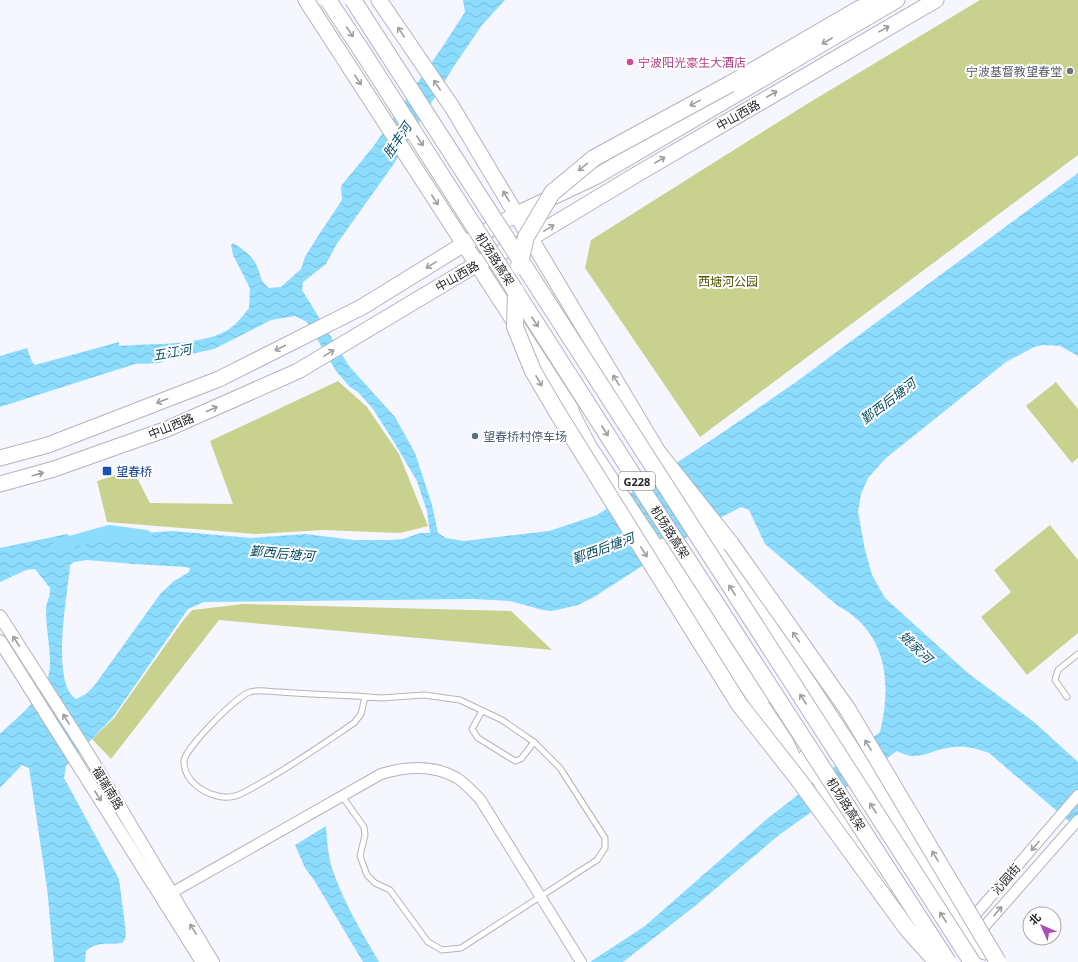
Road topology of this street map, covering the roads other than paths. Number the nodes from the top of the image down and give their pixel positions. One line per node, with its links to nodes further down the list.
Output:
1 (306, 0): 10 (main road, one-way to 10)
2 (328, 0): 36 (highway, 机场路高架 / G228, one-way to 36, bridge)
3 (353, 0): 38 (highway, 机场路高架 / G228, one-way to 3, bridge)
4 (379, 0): 8 (main road, one-way to 4)
5 (882, 0): 23 (highway, one-way to 23, bridge)
6 (897, 0): 8 (main road, 中山西路, one-way to 8)
7 (936, 0): 9 (main road, 中山西路, one-way to 7)
8 (518, 214): 9 (main road); 10 (main road, 中山西路)
9 (531, 238): 11 (main road, 中山西路); 13 (main road, one-way to 9)
10 (464, 244): 11 (main road); 14 (main road, 中山西路, one-way to 14)
11 (477, 264): 12 (main road); 15 (main road, 中山西路, one-way to 11)
12 (564, 399): 23 (highway, bridge); 33 (main road)
13 (658, 452): 29 (main road); 40 (highway, one-way to 13, bridge)
14 (0, 458)
15 (0, 484)
16 (0, 616): 27 (street, 福瑞南路, one-way to 16)
17 (0, 641): 27 (street, 福瑞南路, one-way to 27)
18 (1078, 654): 20 (lane)
19 (365, 697): 19 (lane); 21 (lane)
20 (1067, 697)
21 (482, 711): 22 (lane); 22 (lane)
22 (534, 742): 28 (lane)
23 (810, 794): 35 (highway, bridge)
24 (1078, 795): 29 (street, 沁园街, one-way to 29)
25 (342, 796): 27 (street); 28 (street); 28 (lane)
26 (1075, 824): 29 (street, 沁园街, one-way to 26)
27 (167, 896): 31 (street, 福瑞南路); 32 (street, 福瑞南路, one-way to 27)
28 (541, 897): 30 (street)
29 (970, 932): 34 (street, 沁园街); 37 (street, 沁园街); 39 (main road)
30 (578, 958)
31 (202, 962)
32 (214, 962)
33 (929, 962)
34 (933, 962)
35 (937, 962)
36 (948, 962)
37 (954, 962)
38 (972, 962)
39 (991, 962)
40 (998, 962)

